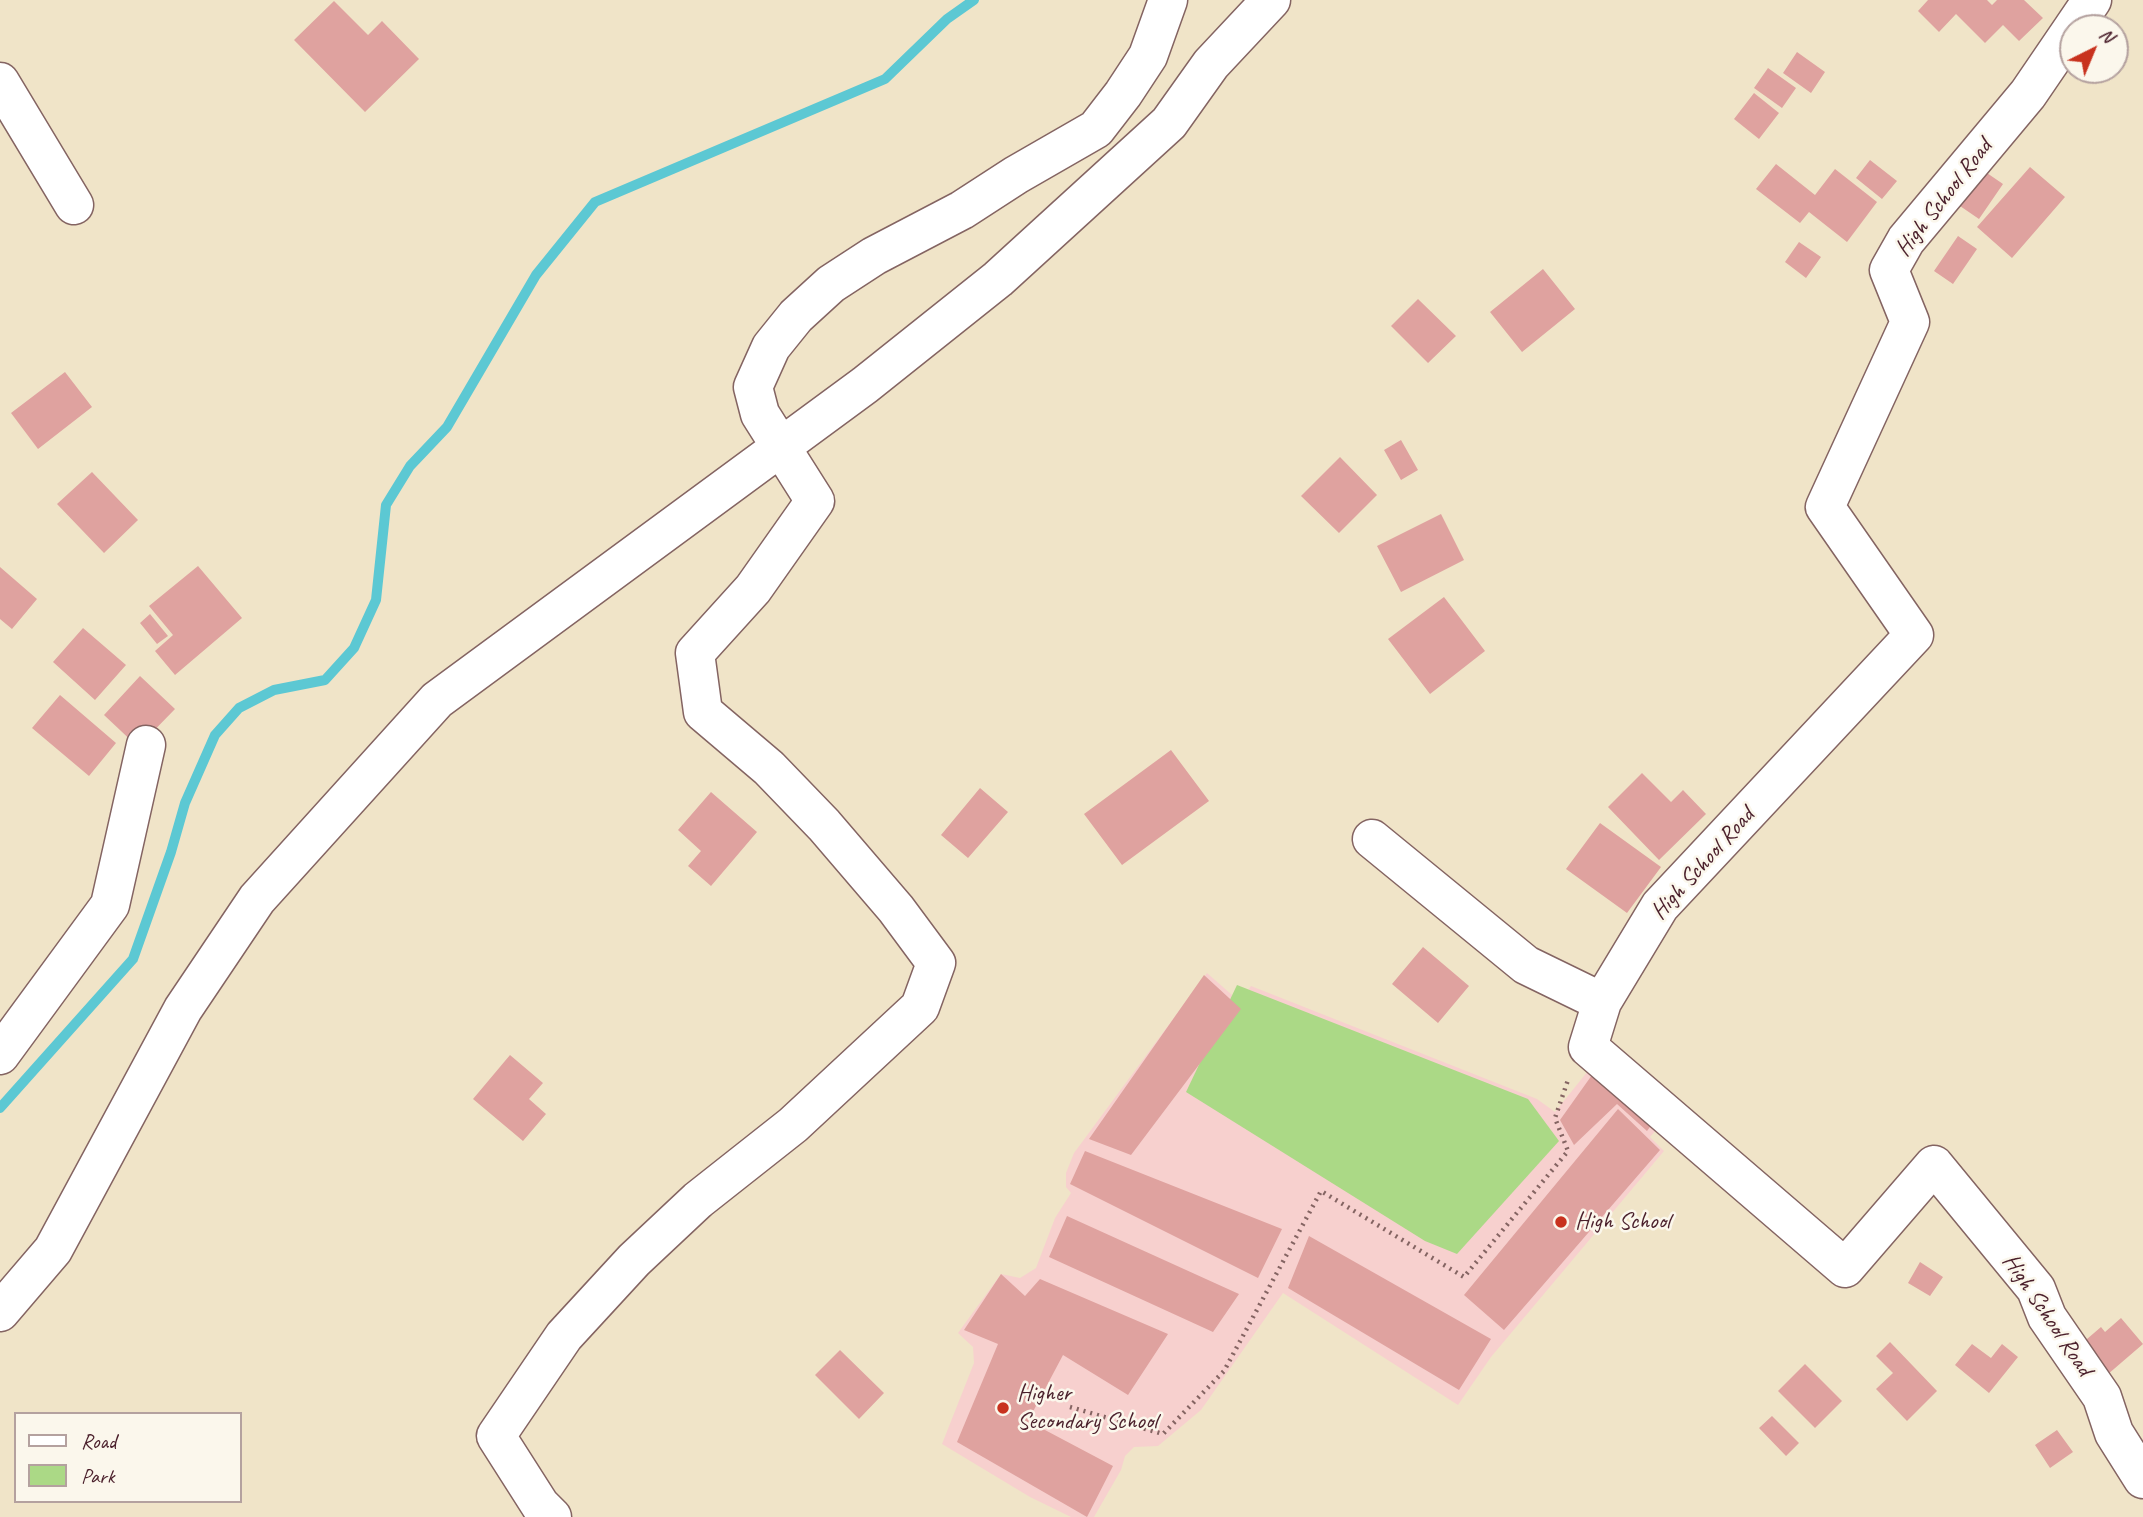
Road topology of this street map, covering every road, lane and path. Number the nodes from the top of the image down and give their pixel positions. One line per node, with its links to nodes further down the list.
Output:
1 (1168, 0): 6 (street)
2 (1270, 0): 6 (street)
3 (2059, 49): 9 (street, High School Road)
4 (0, 82): 5 (street)
5 (74, 205)
6 (780, 447): 12 (street); 15 (street)
7 (146, 745): 11 (street)
8 (1372, 839): 9 (street)
9 (1602, 1002): 10 (street, High School Road)
10 (1588, 1047): 13 (path); 14 (street, High School Road)
11 (0, 1055)
12 (0, 1312)
13 (1070, 1407)
14 (2143, 1479)
15 (552, 1517)

